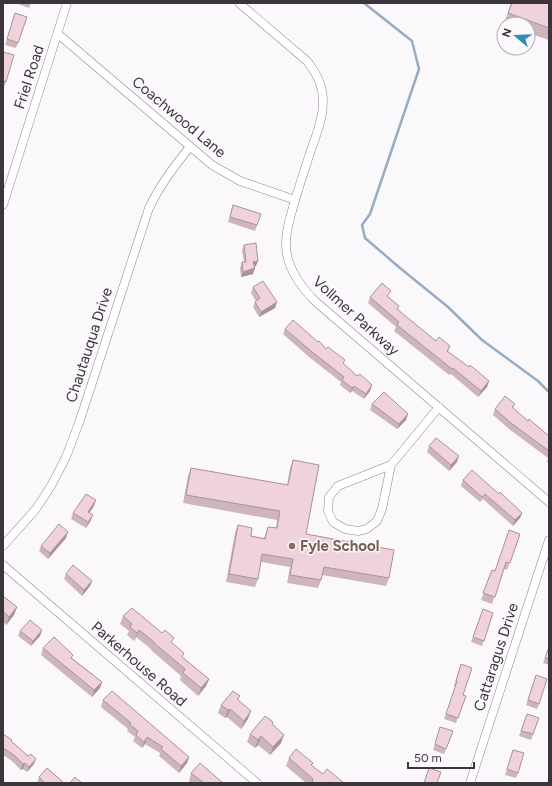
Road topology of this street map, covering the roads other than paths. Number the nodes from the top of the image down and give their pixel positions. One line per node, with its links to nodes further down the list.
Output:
1 (67, 3): 3 (street, Friel Road)
2 (239, 3): 5 (street, Vollmer Parkway)
3 (58, 34): 4 (street, Coachwood Lane); 6 (street, Friel Road)
4 (190, 148): 5 (street, Coachwood Lane); 11 (street, Chautauqua Drive)
5 (295, 200): 7 (street, Vollmer Parkway)
6 (3, 205)
7 (439, 407): 8 (street); 9 (street, Vollmer Parkway)
8 (391, 465): 8 (street)
9 (549, 502)
10 (549, 540): 14 (street, Cattaragus Drive)
11 (3, 546)
12 (3, 565): 13 (street, Parkerhouse Road)
13 (257, 783)
14 (470, 783)

